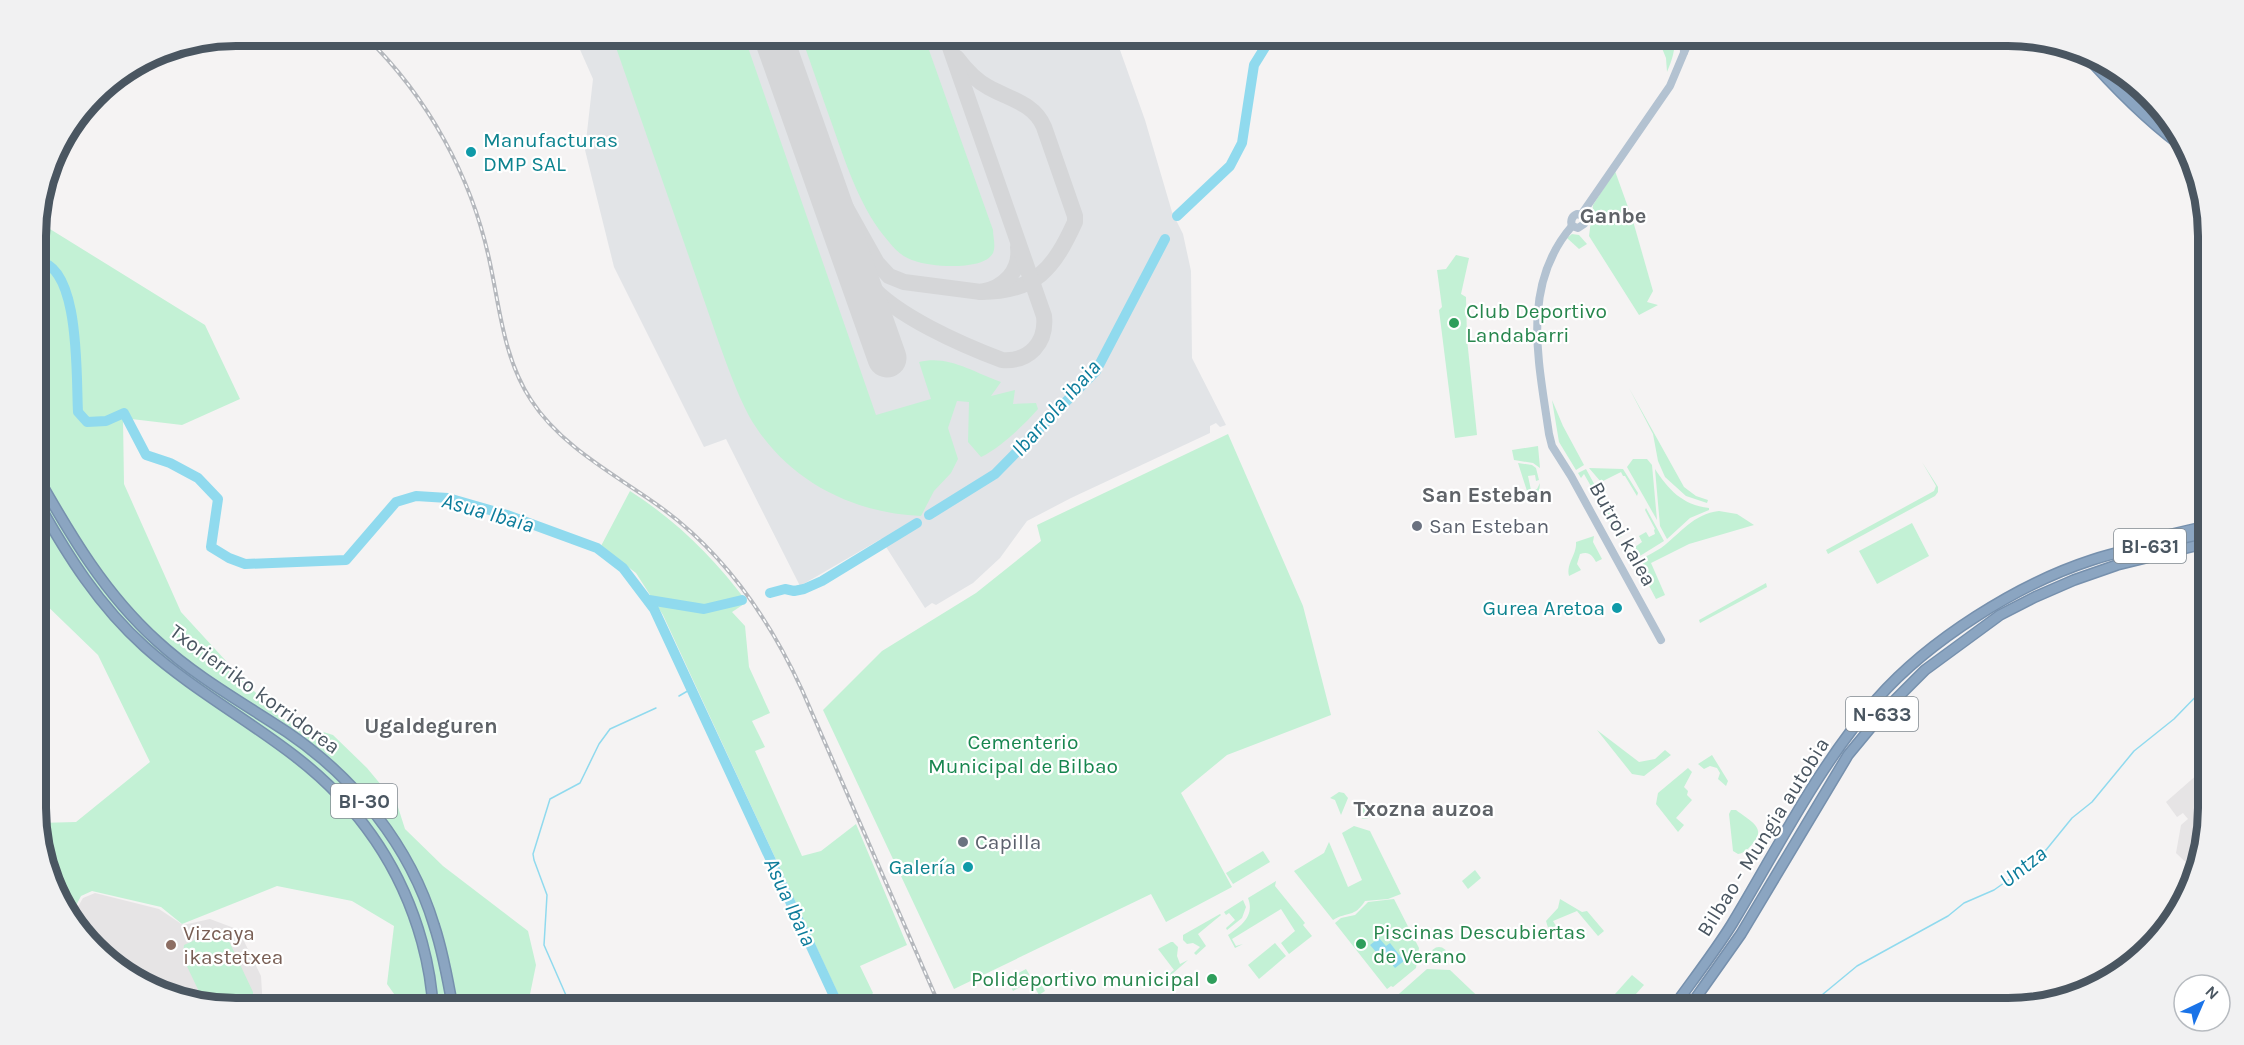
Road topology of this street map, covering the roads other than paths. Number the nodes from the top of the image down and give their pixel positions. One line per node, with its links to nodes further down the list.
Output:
1 (1683, 46): 3 (main road)
2 (1687, 46): 3 (main road)
3 (1683, 56): 14 (main road, Butroi kalea)
4 (2102, 72): 5 (highway)
5 (2123, 94): 6 (highway); 7 (highway)
6 (2160, 124)
7 (2168, 136)
8 (47, 493): 18 (highway, Txorierriko korridorea / BI-30)
9 (47, 517): 17 (highway, Txorierriko korridorea / BI-30)
10 (2198, 528): 13 (highway, N-633)
11 (2198, 535): 13 (highway, Bilbao - Mungia autobia / BI-631)
12 (2198, 546): 16 (highway, Bilbao - Mungia autobia / N-633)
13 (2092, 560): 15 (highway, Bilbao - Mungia autobia / N-633)
14 (1661, 640)
15 (1680, 998)
16 (1696, 998)
17 (432, 999)
18 (451, 999)

